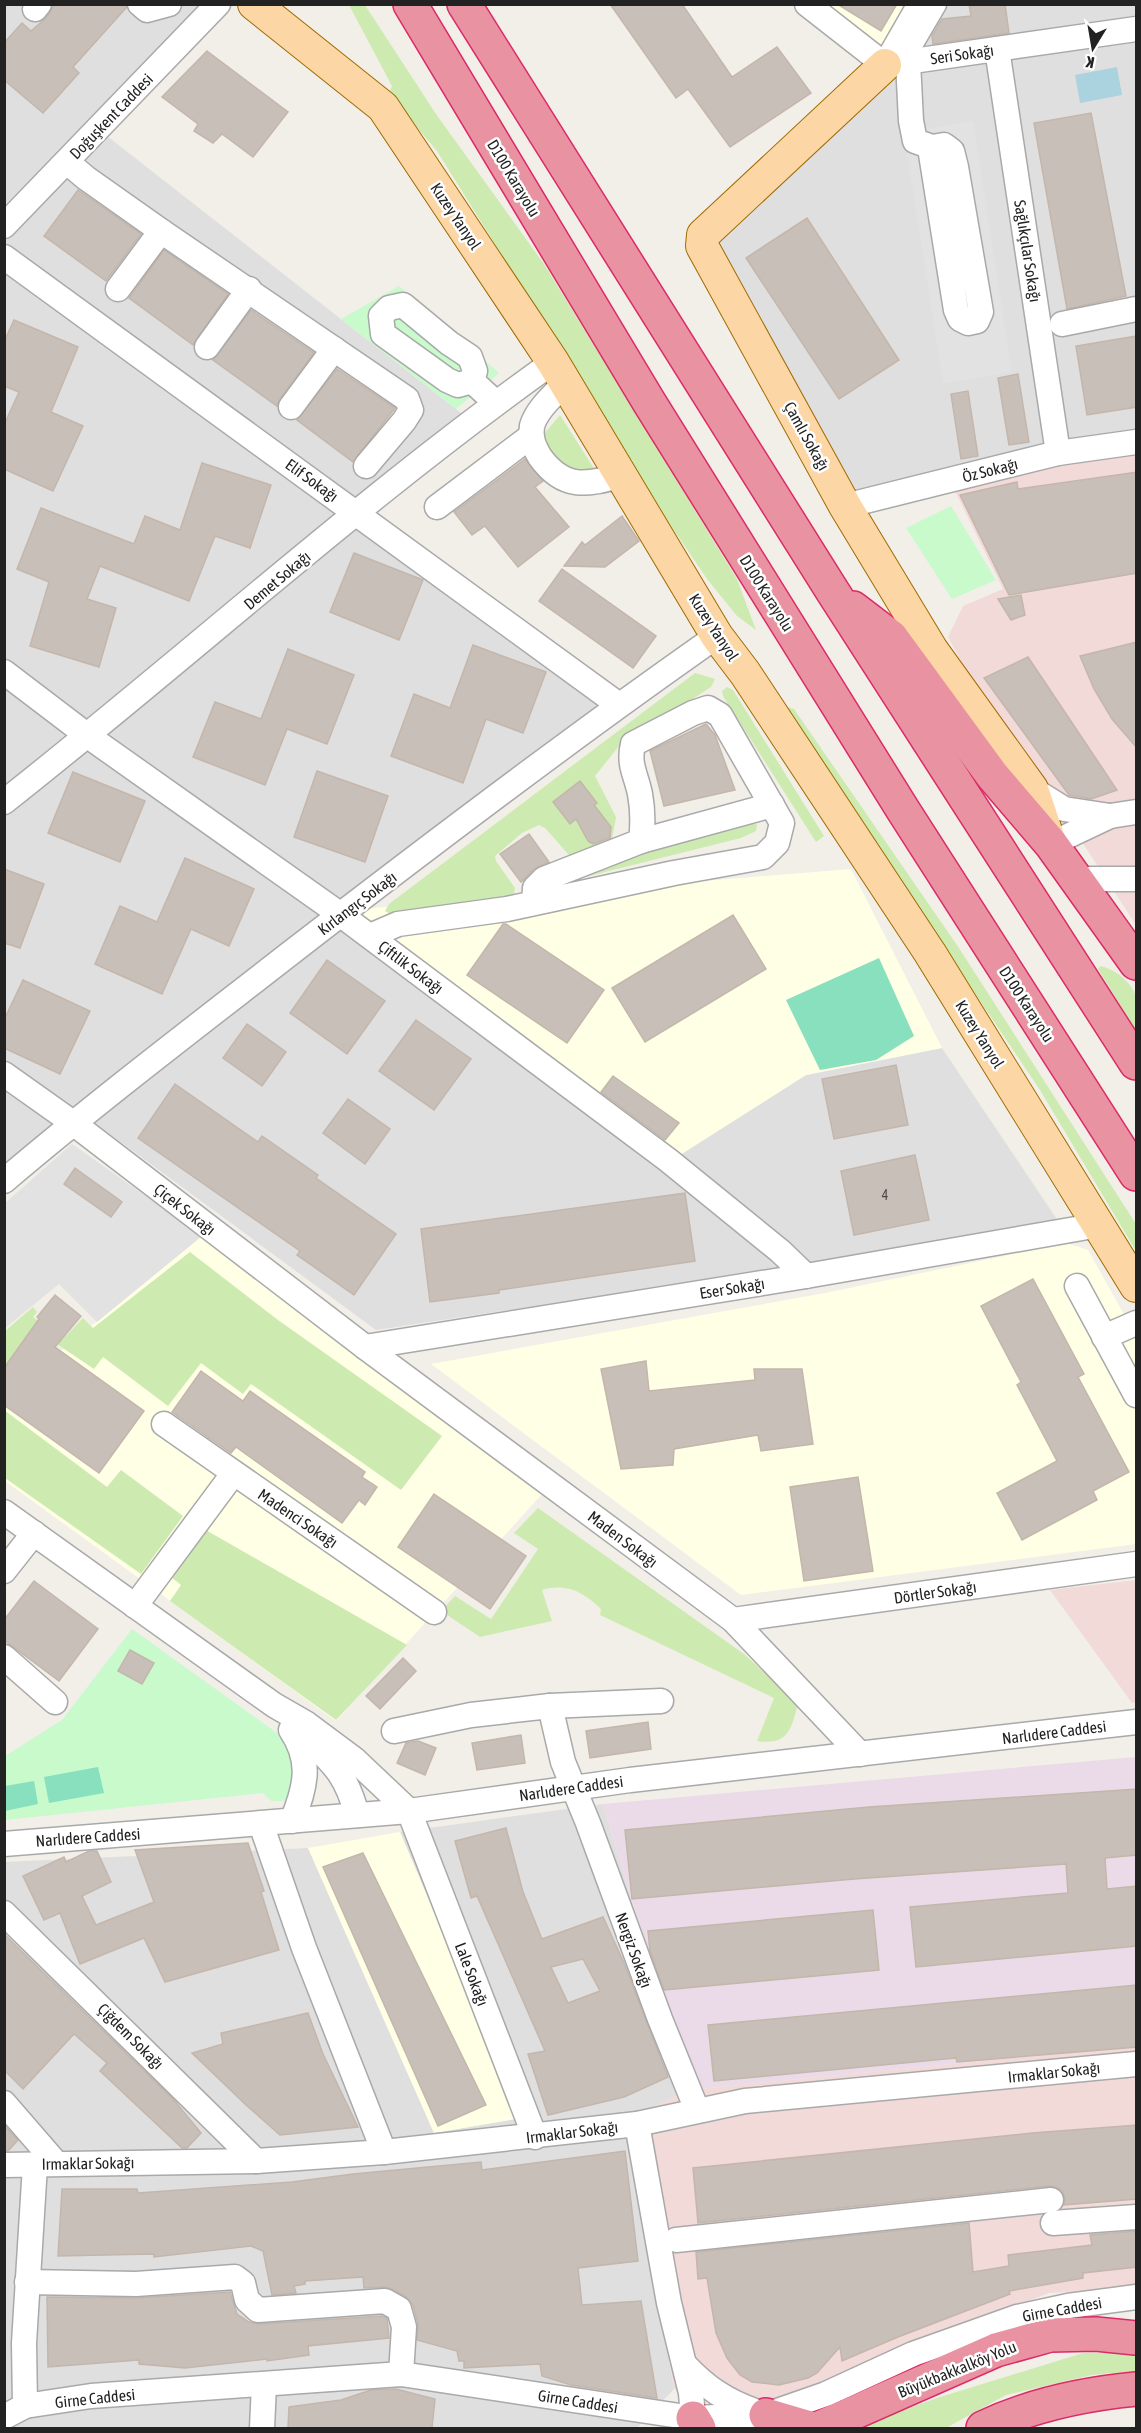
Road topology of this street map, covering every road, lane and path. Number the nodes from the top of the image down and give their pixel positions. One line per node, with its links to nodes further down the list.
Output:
1 (140, 4): 2 (street)
2 (169, 4)
3 (218, 4): 14 (street, Doğuşkent Caddesi)
4 (254, 4): 24 (main road, Kuzey Yanyol)
5 (410, 4): 57 (highway, D100 Karayolu)
6 (807, 4): 12 (street)
7 (920, 4): 12 (street, Çamlı Sokağı)
8 (934, 4): 12 (street, Çamlı Sokağı)
9 (468, 10): 36 (highway)
10 (1137, 29): 11 (street, Seri Sokağı)
11 (997, 49): 12 (street, Seri Sokağı); 30 (street, Sağlıkçılar Sokağı)
12 (897, 64): 13 (street); 33 (main road, Çamlı Sokağı)
13 (932, 147): 13 (street)
14 (67, 162): 15 (street, Doğuşkent Caddesi); 16 (street)
15 (4, 226)
16 (161, 231): 18 (street); 19 (street)
17 (4, 257): 35 (street, Elif Sokağı)
18 (118, 289)
19 (249, 289): 22 (street); 23 (street)
20 (1137, 309): 21 (street)
21 (1062, 324)
22 (207, 347)
23 (334, 349): 27 (street); 31 (street)
24 (559, 372): 26 (street, Demet Sokağı); 28 (street); 32 (main road, Kuzey Yanyol)
25 (472, 381): 26 (street)
26 (496, 403): 35 (street, Demet Sokağı)
27 (291, 407)
28 (531, 436): 32 (street); 34 (street)
29 (1137, 442): 30 (street, Öz Sokağı)
30 (1058, 453): 33 (street, Öz Sokağı)
31 (366, 466)
32 (621, 475): 37 (main road, Kuzey Yanyol)
33 (845, 506): 41 (main road, Çamlı Sokağı)
34 (437, 507)
35 (358, 513): 39 (street, Elif Sokağı); 40 (street, Demet Sokağı)
36 (833, 592): 47 (highway); 54 (highway)
37 (717, 636): 39 (street, Kırlangıç Sokağı); 59 (main road, Kuzey Yanyol)
38 (4, 672): 40 (street, Çiftlik Sokağı)
39 (619, 705): 51 (street, Kırlangıç Sokağı)
40 (88, 736): 42 (street, Demet Sokağı); 51 (street, Çiftlik Sokağı)
41 (1032, 789): 45 (street); 47 (main road, Çamlı Sokağı)
42 (4, 802)
43 (772, 805): 46 (street); 46 (street); 50 (street)
44 (1137, 812): 45 (street)
45 (1110, 816): 47 (street)
46 (641, 841): 50 (street)
47 (1051, 844): 48 (highway)
48 (1074, 879): 49 (street); 53 (highway)
49 (1137, 879)
50 (534, 902): 52 (street)
51 (341, 915): 52 (street, Çiftlik Sokağı); 56 (street, Kırlangıç Sokağı)
52 (370, 936): 60 (street, Çiftlik Sokağı)
53 (1137, 963)
54 (1137, 1062)
55 (4, 1074): 56 (street, Çiçek Sokağı)
56 (73, 1123): 58 (street, Kırlangıç Sokağı); 65 (street, Çiçek Sokağı)
57 (1137, 1174)
58 (4, 1180)
59 (1099, 1226): 60 (street, Eser Sokağı); 62 (main road, Kuzey Yanyol)
60 (806, 1276): 65 (street, Eser Sokağı)
61 (1077, 1286): 64 (street)
62 (1137, 1286)
63 (1137, 1323): 64 (street)
64 (1104, 1337): 66 (street)
65 (364, 1347): 75 (street, Maden Sokağı)
66 (1137, 1395)
67 (164, 1424): 68 (street, Madenci Sokağı)
68 (234, 1474): 73 (street); 74 (street, Madenci Sokağı)
69 (4, 1512): 70 (street)
70 (34, 1533): 72 (street); 73 (street)
71 (1137, 1564): 75 (street, Dörtler Sokağı)
72 (4, 1571)
73 (135, 1606): 79 (street)
74 (434, 1612)
75 (733, 1620): 83 (street, Maden Sokağı)
76 (4, 1657): 78 (street)
77 (661, 1701): 80 (street)
78 (55, 1702)
79 (274, 1705): 85 (street); 86 (street); 87 (street)
80 (550, 1706): 82 (street); 84 (street, Nergiz Sokağı)
81 (1137, 1722): 83 (street, Narlıdere Caddesi)
82 (394, 1731)
83 (860, 1754): 84 (street, Narlıdere Caddesi)
84 (574, 1788): 85 (street, Narlıdere Caddesi); 93 (street, Nergiz Sokağı)
85 (410, 1811): 86 (street, Narlıdere Caddesi); 95 (street, Lale Sokağı)
86 (357, 1815): 87 (street, Narlıdere Caddesi)
87 (292, 1821): 88 (street, Narlıdere Caddesi)
88 (261, 1824): 89 (street, Narlıdere Caddesi); 96 (street)
89 (4, 1844)
90 (4, 1912): 97 (street, Çiğdem Sokağı)
91 (1137, 2064): 93 (street, Irmaklar Sokağı)
92 (4, 2103): 98 (street)
93 (697, 2110): 94 (street, Irmaklar Sokağı)
94 (637, 2124): 95 (street, Irmaklar Sokağı); 107 (street)
95 (534, 2137): 96 (street, Irmaklar Sokağı)
96 (384, 2152): 97 (street, Irmaklar Sokağı)
97 (256, 2161): 98 (street, Irmaklar Sokağı)
98 (46, 2164): 99 (street, Irmaklar Sokağı); 102 (street)
99 (4, 2165)
100 (1137, 2217): 101 (street)
101 (676, 2240)
102 (27, 2282): 108 (street); 111 (street)
103 (1137, 2297): 112 (street, Girne Caddesi)
104 (1137, 2332): 105 (highway)
105 (1096, 2334): 106 (highway, Büyükbakkalköy Yolu); 116 (highway, Büyükbakkalköy Yolu)
106 (1137, 2338)
107 (684, 2364): 112 (street); 113 (street)
108 (400, 2374): 109 (street, Girne Caddesi); 113 (street, Girne Caddesi)
109 (264, 2385): 111 (street, Girne Caddesi); 114 (street)
110 (1137, 2389): 117 (highway)
111 (15, 2412)
112 (766, 2415): 113 (street, Girne Caddesi); 115 (highway)
113 (695, 2425)
114 (262, 2428)
115 (810, 2428)
116 (819, 2428)
117 (983, 2428)

